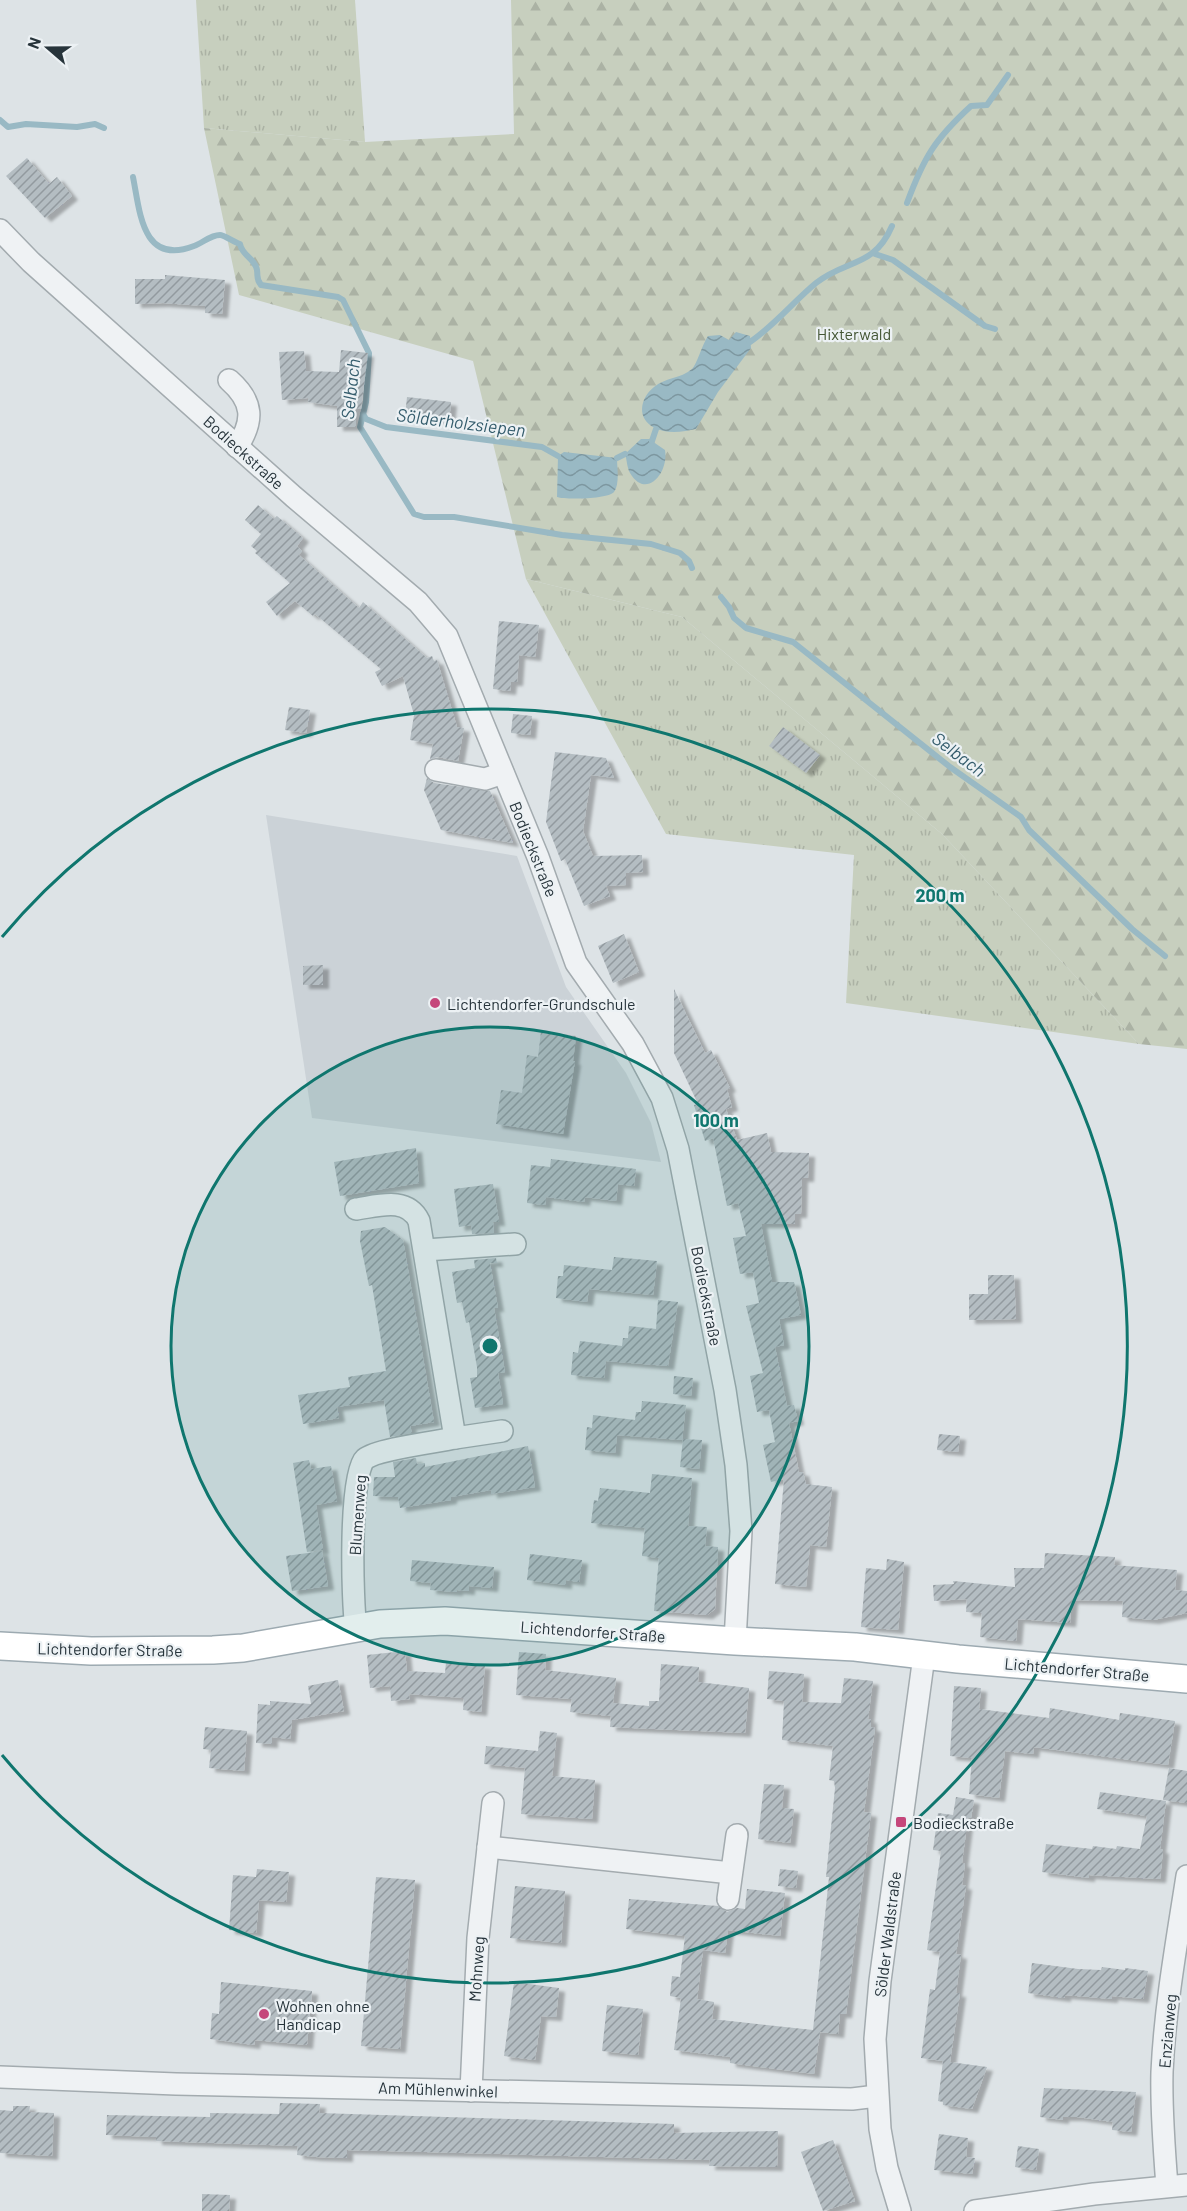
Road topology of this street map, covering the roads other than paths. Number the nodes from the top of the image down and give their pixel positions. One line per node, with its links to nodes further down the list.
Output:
1 (0, 230): 3 (street, Bodieckstraße)
2 (229, 380): 3 (street)
3 (237, 447): 5 (street, Bodieckstraße)
4 (436, 770): 5 (street)
5 (503, 773): 12 (street, Bodieckstraße)
6 (356, 1209): 8 (street)
7 (515, 1244): 8 (street)
8 (425, 1250): 10 (street)
9 (502, 1431): 10 (street, Blumenweg)
10 (455, 1438): 11 (street, Blumenweg)
11 (356, 1628): 12 (main road, Lichtendorfer Straße); 13 (main road, Lichtendorfer Straße)
12 (735, 1641): 14 (main road, Lichtendorfer Straße)
13 (0, 1646)
14 (924, 1656): 15 (main road, Lichtendorfer Straße); 24 (street, Sölder Waldstraße)
15 (1187, 1679)
16 (492, 1803): 18 (street, Mohnweg)
17 (737, 1835): 19 (street)
18 (488, 1847): 19 (street); 23 (street, Mohnweg)
19 (731, 1873): 21 (street)
20 (1187, 1876): 25 (street, Enzianweg)
21 (728, 1899)
22 (0, 2077): 23 (street, Am Mühlenwinkel)
23 (471, 2091): 24 (street, Am Mühlenwinkel)
24 (877, 2096): 26 (street, Sölder Waldstraße)
25 (1177, 2185): 27 (street)
26 (900, 2211)
27 (975, 2211)

